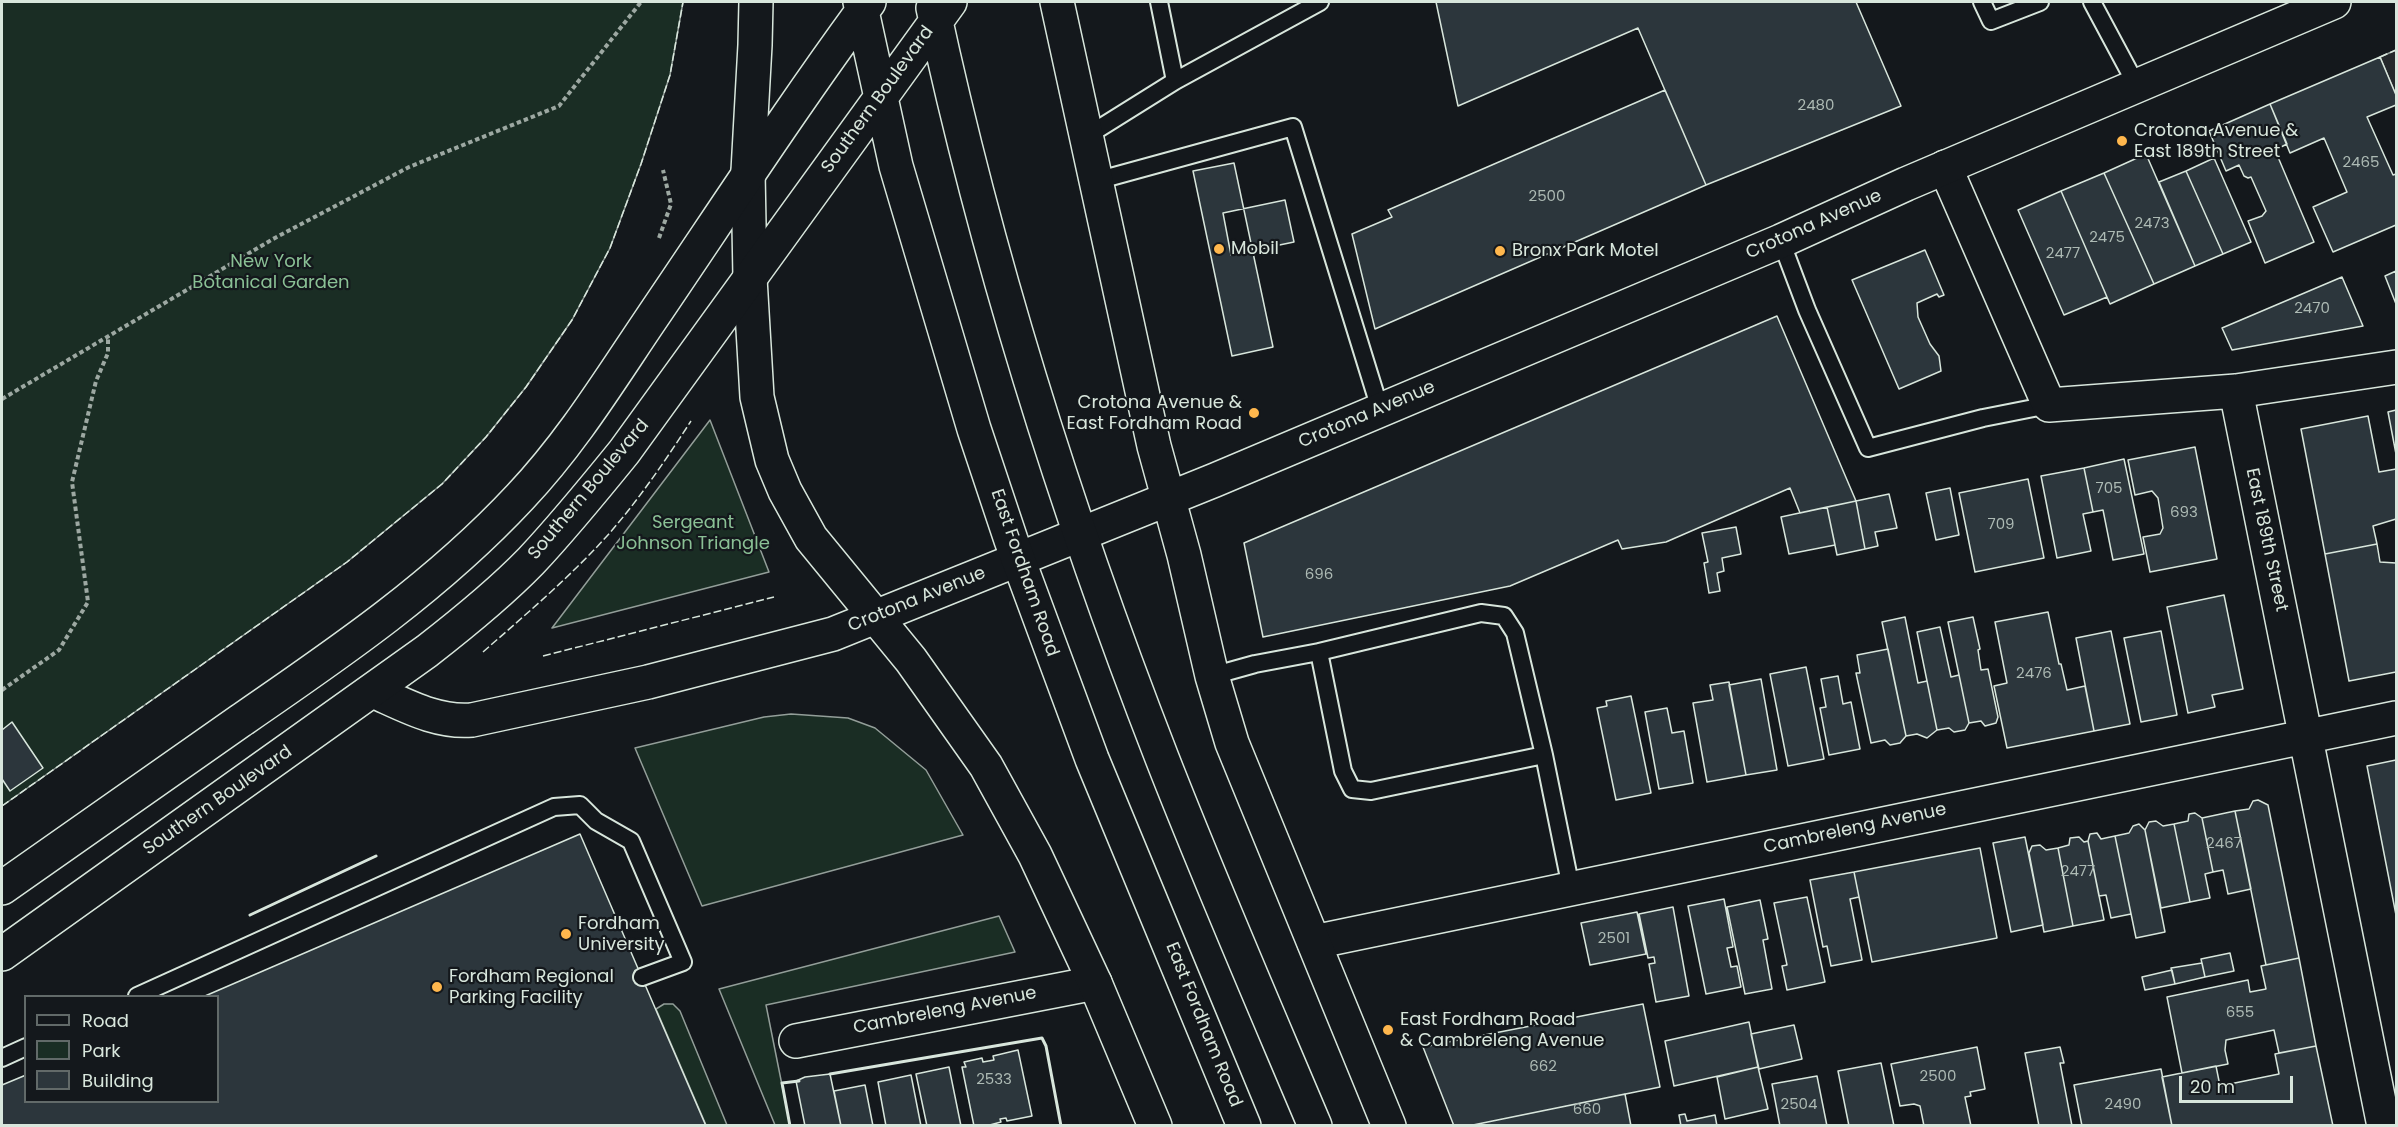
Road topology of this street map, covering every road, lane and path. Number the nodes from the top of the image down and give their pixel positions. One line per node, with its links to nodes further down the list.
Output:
1 (641, 2): 22 (path)
2 (756, 2): 18 (street)
3 (860, 2): 48 (street, East Fordham Road)
4 (869, 2): 18 (street)
5 (932, 2): 49 (street)
6 (950, 2): 21 (street, Southern Boulevard)
7 (1057, 2): 16 (street)
8 (1159, 2): 14 (lane)
9 (1320, 2): 14 (lane)
10 (1982, 2): 11 (lane)
11 (2040, 2)
12 (2092, 2): 15 (lane)
13 (2334, 2): 15 (street, Crotona Avenue)
14 (1175, 81): 16 (lane)
15 (2137, 86): 17 (street, Crotona Avenue)
16 (1087, 136): 19 (street)
17 (1945, 167): 20 (street, Crotona Avenue); 26 (street)
18 (748, 172): 21 (street); 37 (street)
19 (1096, 181): 27 (lane); 28 (street)
20 (1781, 241): 26 (lane); 27 (street, Crotona Avenue)
21 (750, 278): 29 (street); 33 (street, Southern Boulevard)
22 (106, 336): 25 (path); 32 (path)
23 (2397, 367): 24 (street)
24 (2236, 392): 26 (street); 35 (street, East 189th Street)
25 (2, 399)
26 (2049, 405)
27 (1380, 409): 28 (street, Crotona Avenue)
28 (1169, 500): 29 (street, Crotona Avenue); 31 (street)
29 (875, 617): 33 (street, Crotona Avenue); 42 (street)
30 (1319, 652): 31 (lane); 36 (lane); 36 (lane)
31 (1212, 676): 39 (street)
32 (2, 690)
33 (373, 691): 40 (street, Southern Boulevard)
34 (2397, 718): 35 (street, Cambreleng Avenue)
35 (2307, 736): 38 (street, Cambreleng Avenue); 51 (street, East 189th Street)
36 (1544, 755): 38 (lane)
37 (2, 888)
38 (1571, 888): 39 (street, Cambreleng Avenue)
39 (1314, 942): 50 (street)
40 (2, 954)
41 (642, 977): 43 (lane)
42 (1095, 983): 44 (street, Cambreleng Avenue); 47 (street)
43 (139, 995)
44 (796, 1041)
45 (24, 1048): 46 (lane)
46 (2, 1058)
47 (1155, 1125)
48 (1244, 1125)
49 (1315, 1125)
50 (1389, 1125)
51 (2384, 1125)

